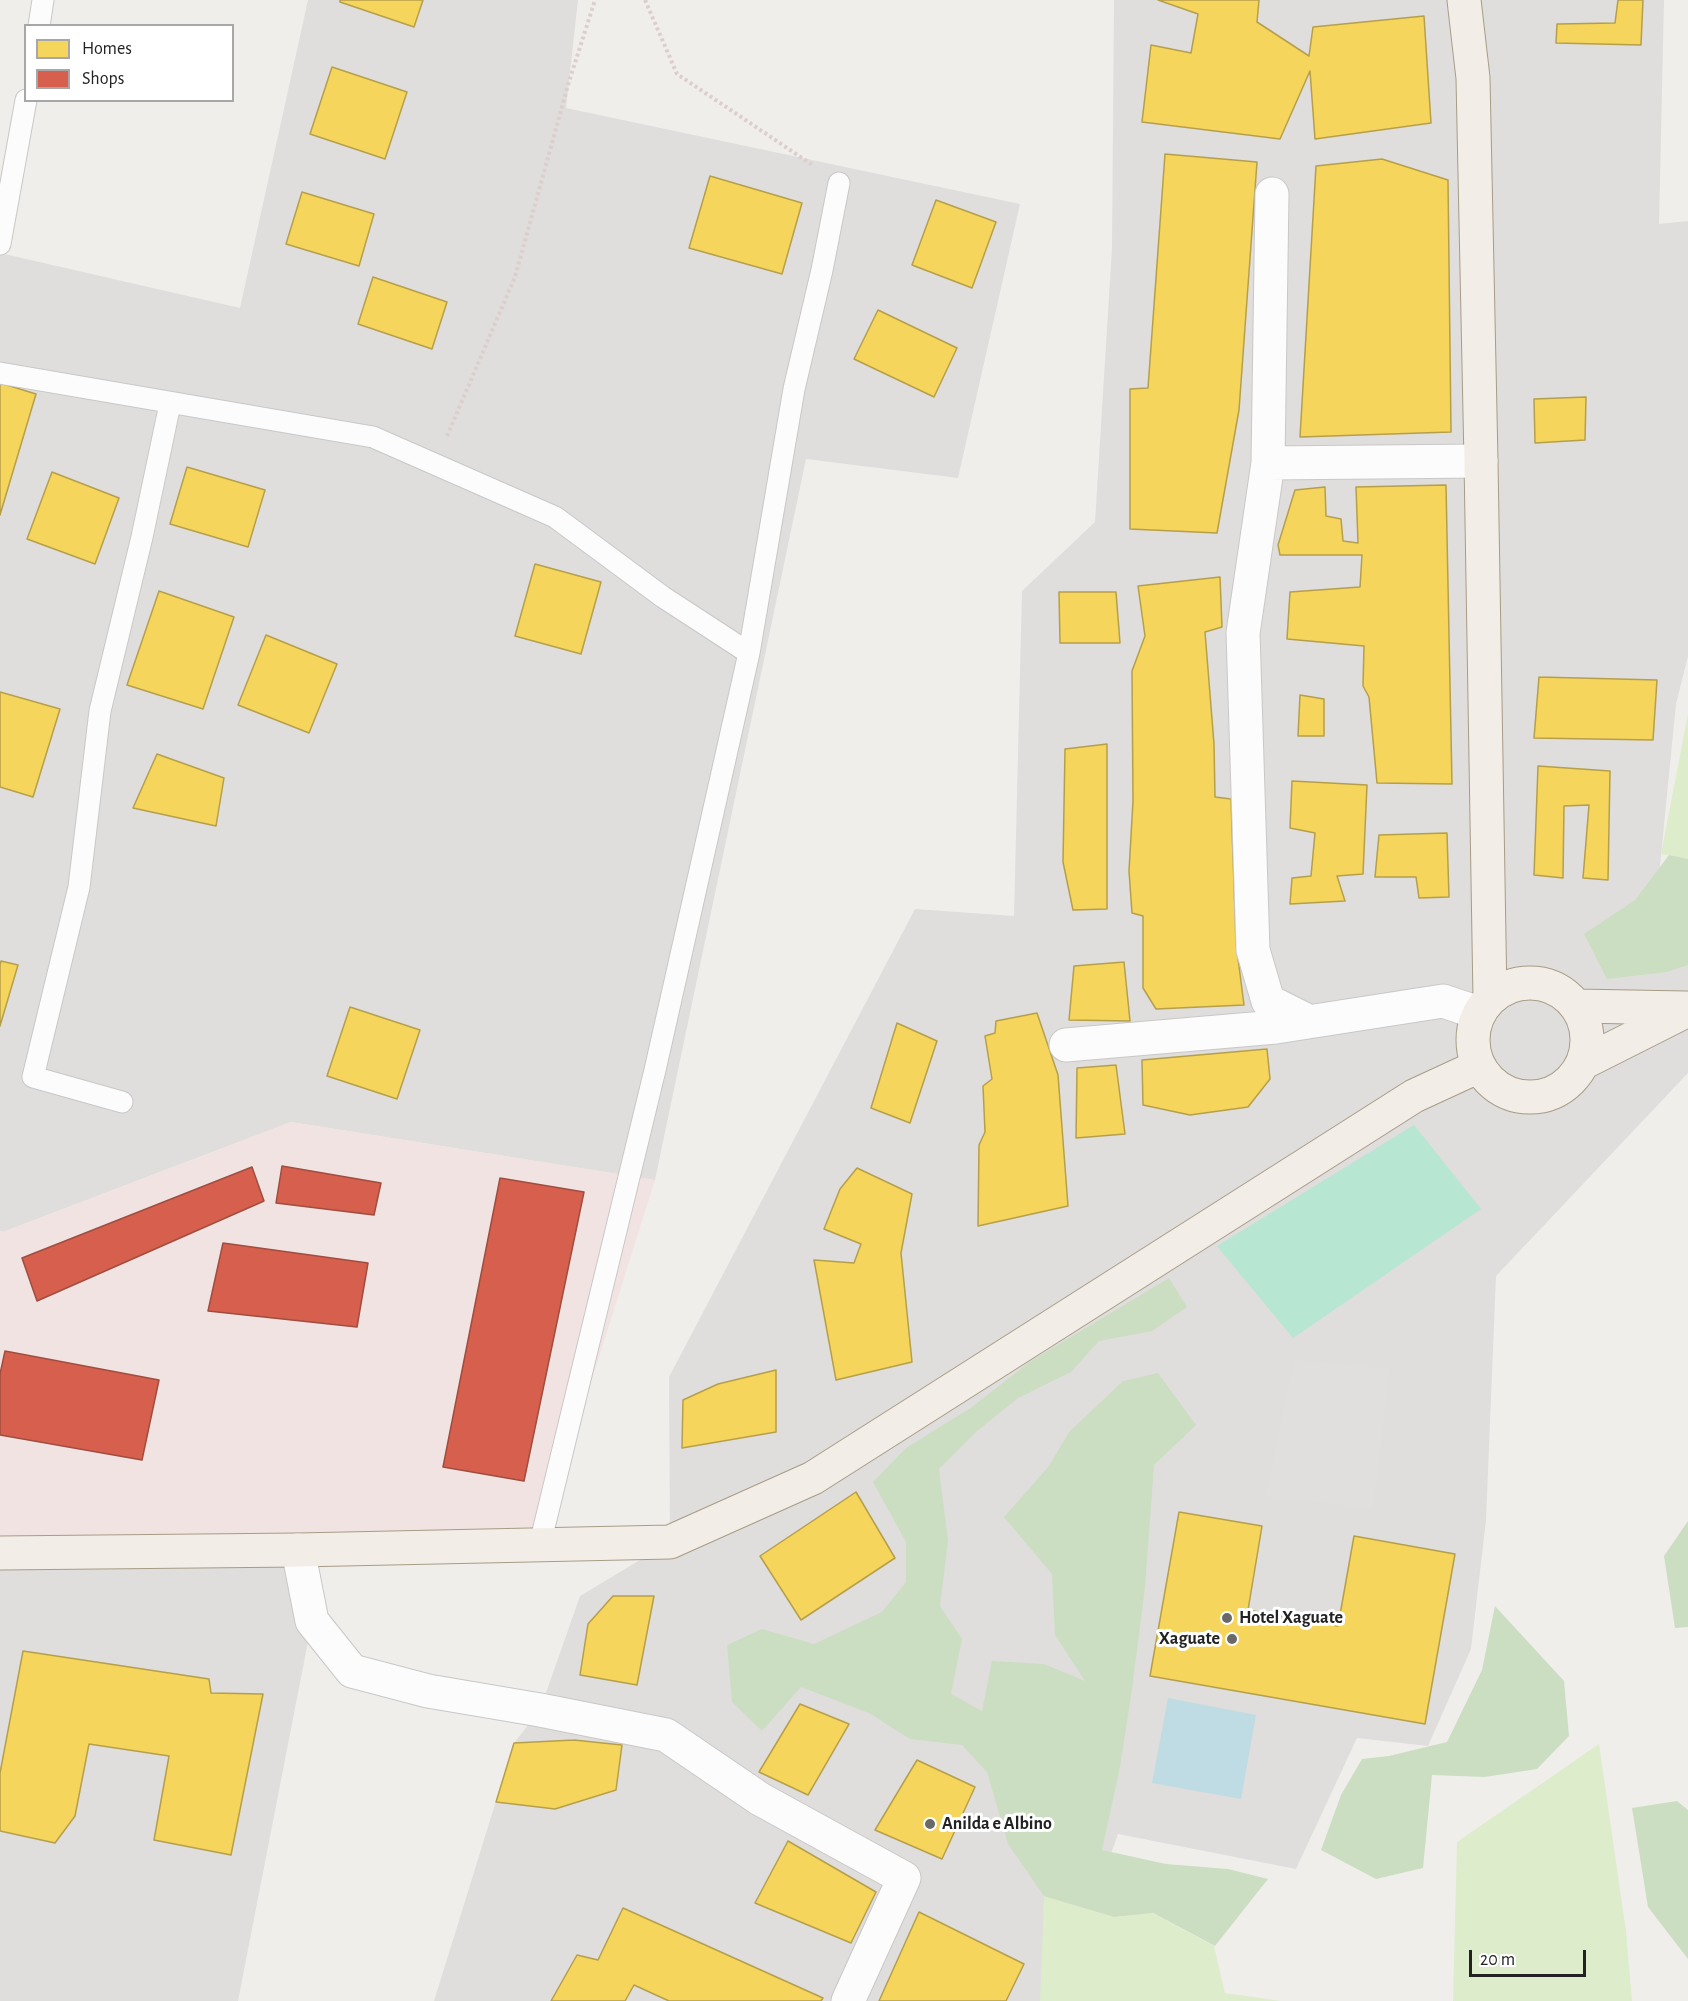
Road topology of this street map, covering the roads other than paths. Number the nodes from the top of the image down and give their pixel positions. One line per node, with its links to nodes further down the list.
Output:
1 (43, 0): 3 (lane)
2 (1464, 0): 10 (main road)
3 (39, 24)
4 (26, 102): 7 (lane)
5 (839, 183): 12 (lane)
6 (1272, 194): 11 (street)
7 (0, 244)
8 (0, 373): 9 (lane)
9 (170, 404): 12 (lane); 20 (lane)
10 (1481, 461): 11 (street); 13 (main road)
11 (1268, 463): 16 (street)
12 (749, 653): 21 (lane)
13 (1485, 1006): 14 (main road); 16 (street); 19 (main road)
14 (1576, 1006): 15 (main road); 18 (main road)
15 (1688, 1009): 18 (main road)
16 (1308, 1021): 17 (street)
17 (1066, 1045)
18 (1582, 1063): 19 (main road)
19 (1479, 1066): 21 (main road)
20 (122, 1102)
21 (540, 1544): 22 (main road)
22 (298, 1550): 23 (main road); 24 (street)
23 (0, 1553)
24 (848, 2001)

